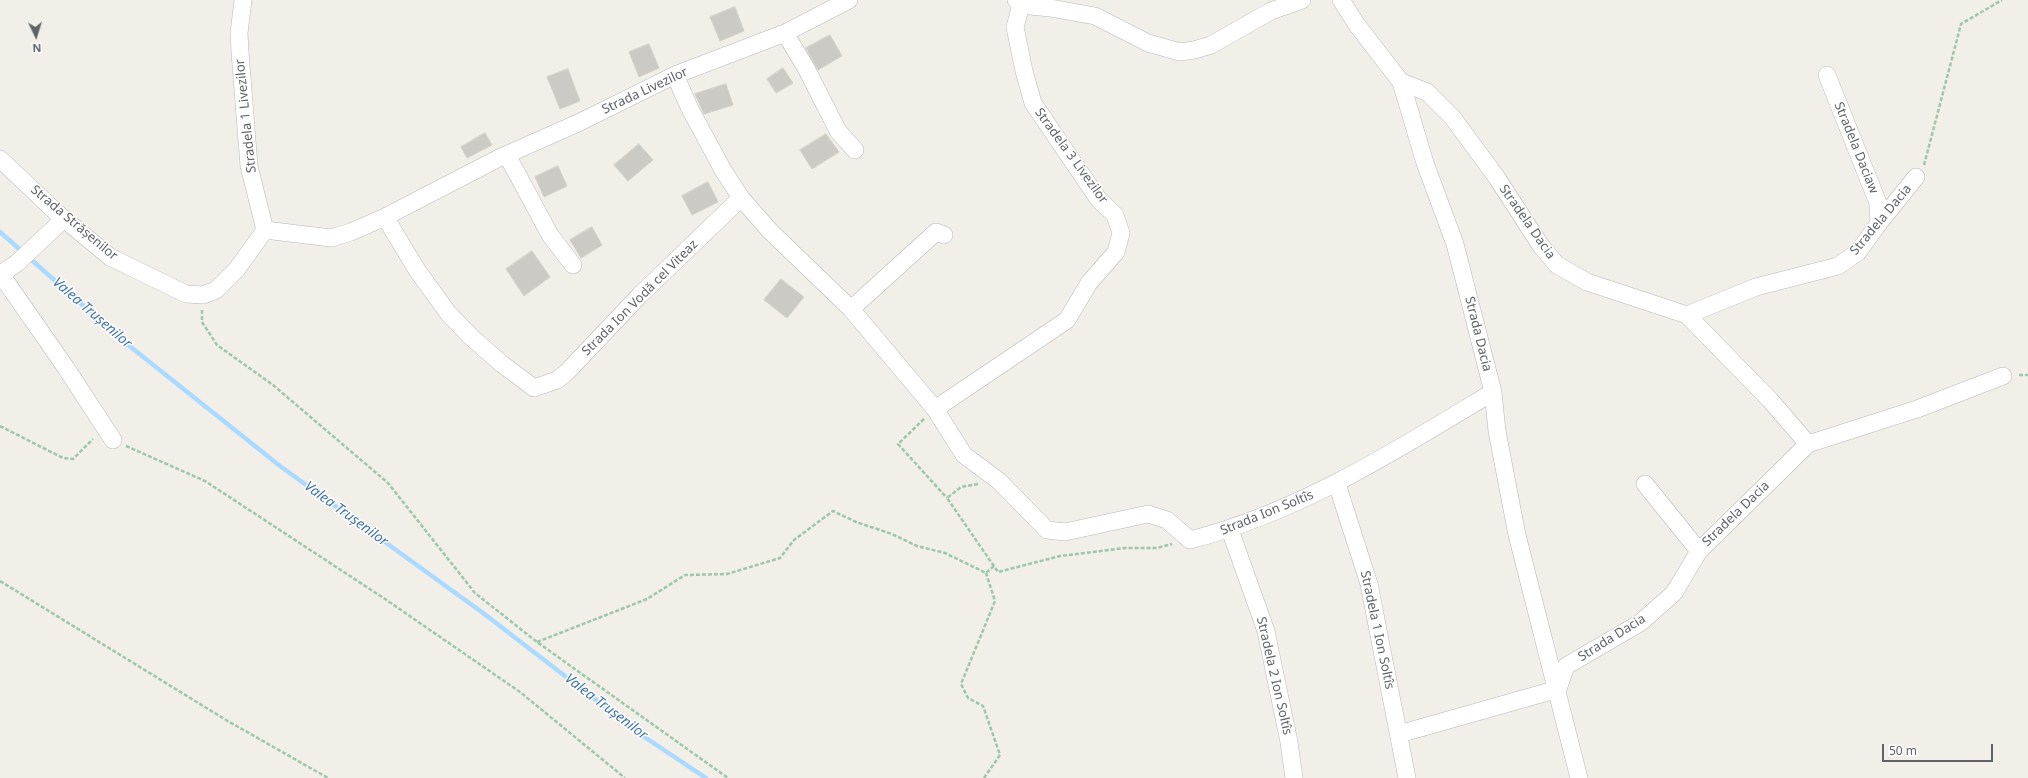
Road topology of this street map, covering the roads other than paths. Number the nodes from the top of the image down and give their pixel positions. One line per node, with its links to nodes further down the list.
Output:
1 (243, 0): 19 (street, Stradela 1 Livezilor)
2 (849, 0): 7 (street, Strada Livezilor)
3 (1302, 0): 6 (street)
4 (1342, 0): 10 (street, Strada Dacia)
5 (1018, 3): 6 (street); 27 (street, Stradela 3 Livezilor)
6 (1266, 5)
7 (785, 33): 9 (street, Strada Livezilor); 11 (street)
8 (1827, 74): 18 (street, Stradela Daciaw)
9 (675, 75): 12 (street, Strada Livezilor); 15 (street)
10 (1401, 82): 24 (street, Stradela Dacia); 26 (street, Strada Dacia)
11 (855, 150)
12 (507, 155): 16 (street, Strada Livezilor); 21 (street)
13 (0, 158): 17 (street, Strada Strășenilor)
14 (1916, 178): 18 (street, Stradela Dacia)
15 (741, 198): 16 (street, Strada Ion Vodă cel Viteaz); 23 (street)
16 (386, 217): 19 (street, Strada Livezilor)
17 (64, 218): 19 (street, Strada Strășenilor); 22 (street)
18 (1879, 222): 24 (street, Stradela Dacia)
19 (265, 230)
20 (944, 235): 23 (street)
21 (573, 265)
22 (0, 274): 28 (street)
23 (851, 309): 27 (street)
24 (1687, 315): 29 (street, Stradela Dacia)
25 (2003, 376): 29 (street, Stradela Dacia)
26 (1493, 392): 30 (street, Strada Ion Soltîs); 34 (street, Strada Dacia)
27 (935, 409): 32 (street, Strada Ion Soltîs)
28 (109, 433)
29 (1808, 444): 33 (street, Stradela Dacia)
30 (1337, 484): 32 (street, Strada Ion Soltîs); 35 (street, Stradela 1 Ion Soltîs)
31 (1645, 484): 33 (street)
32 (1230, 530): 36 (street, Stradela 2 Ion Soltîs)
33 (1699, 550): 34 (street, Strada Dacia)
34 (1558, 689): 35 (street); 38 (street, Strada Dacia)
35 (1399, 734): 37 (street, Stradela 1 Ion Soltîs)
36 (1294, 778)
37 (1408, 778)
38 (1579, 778)

